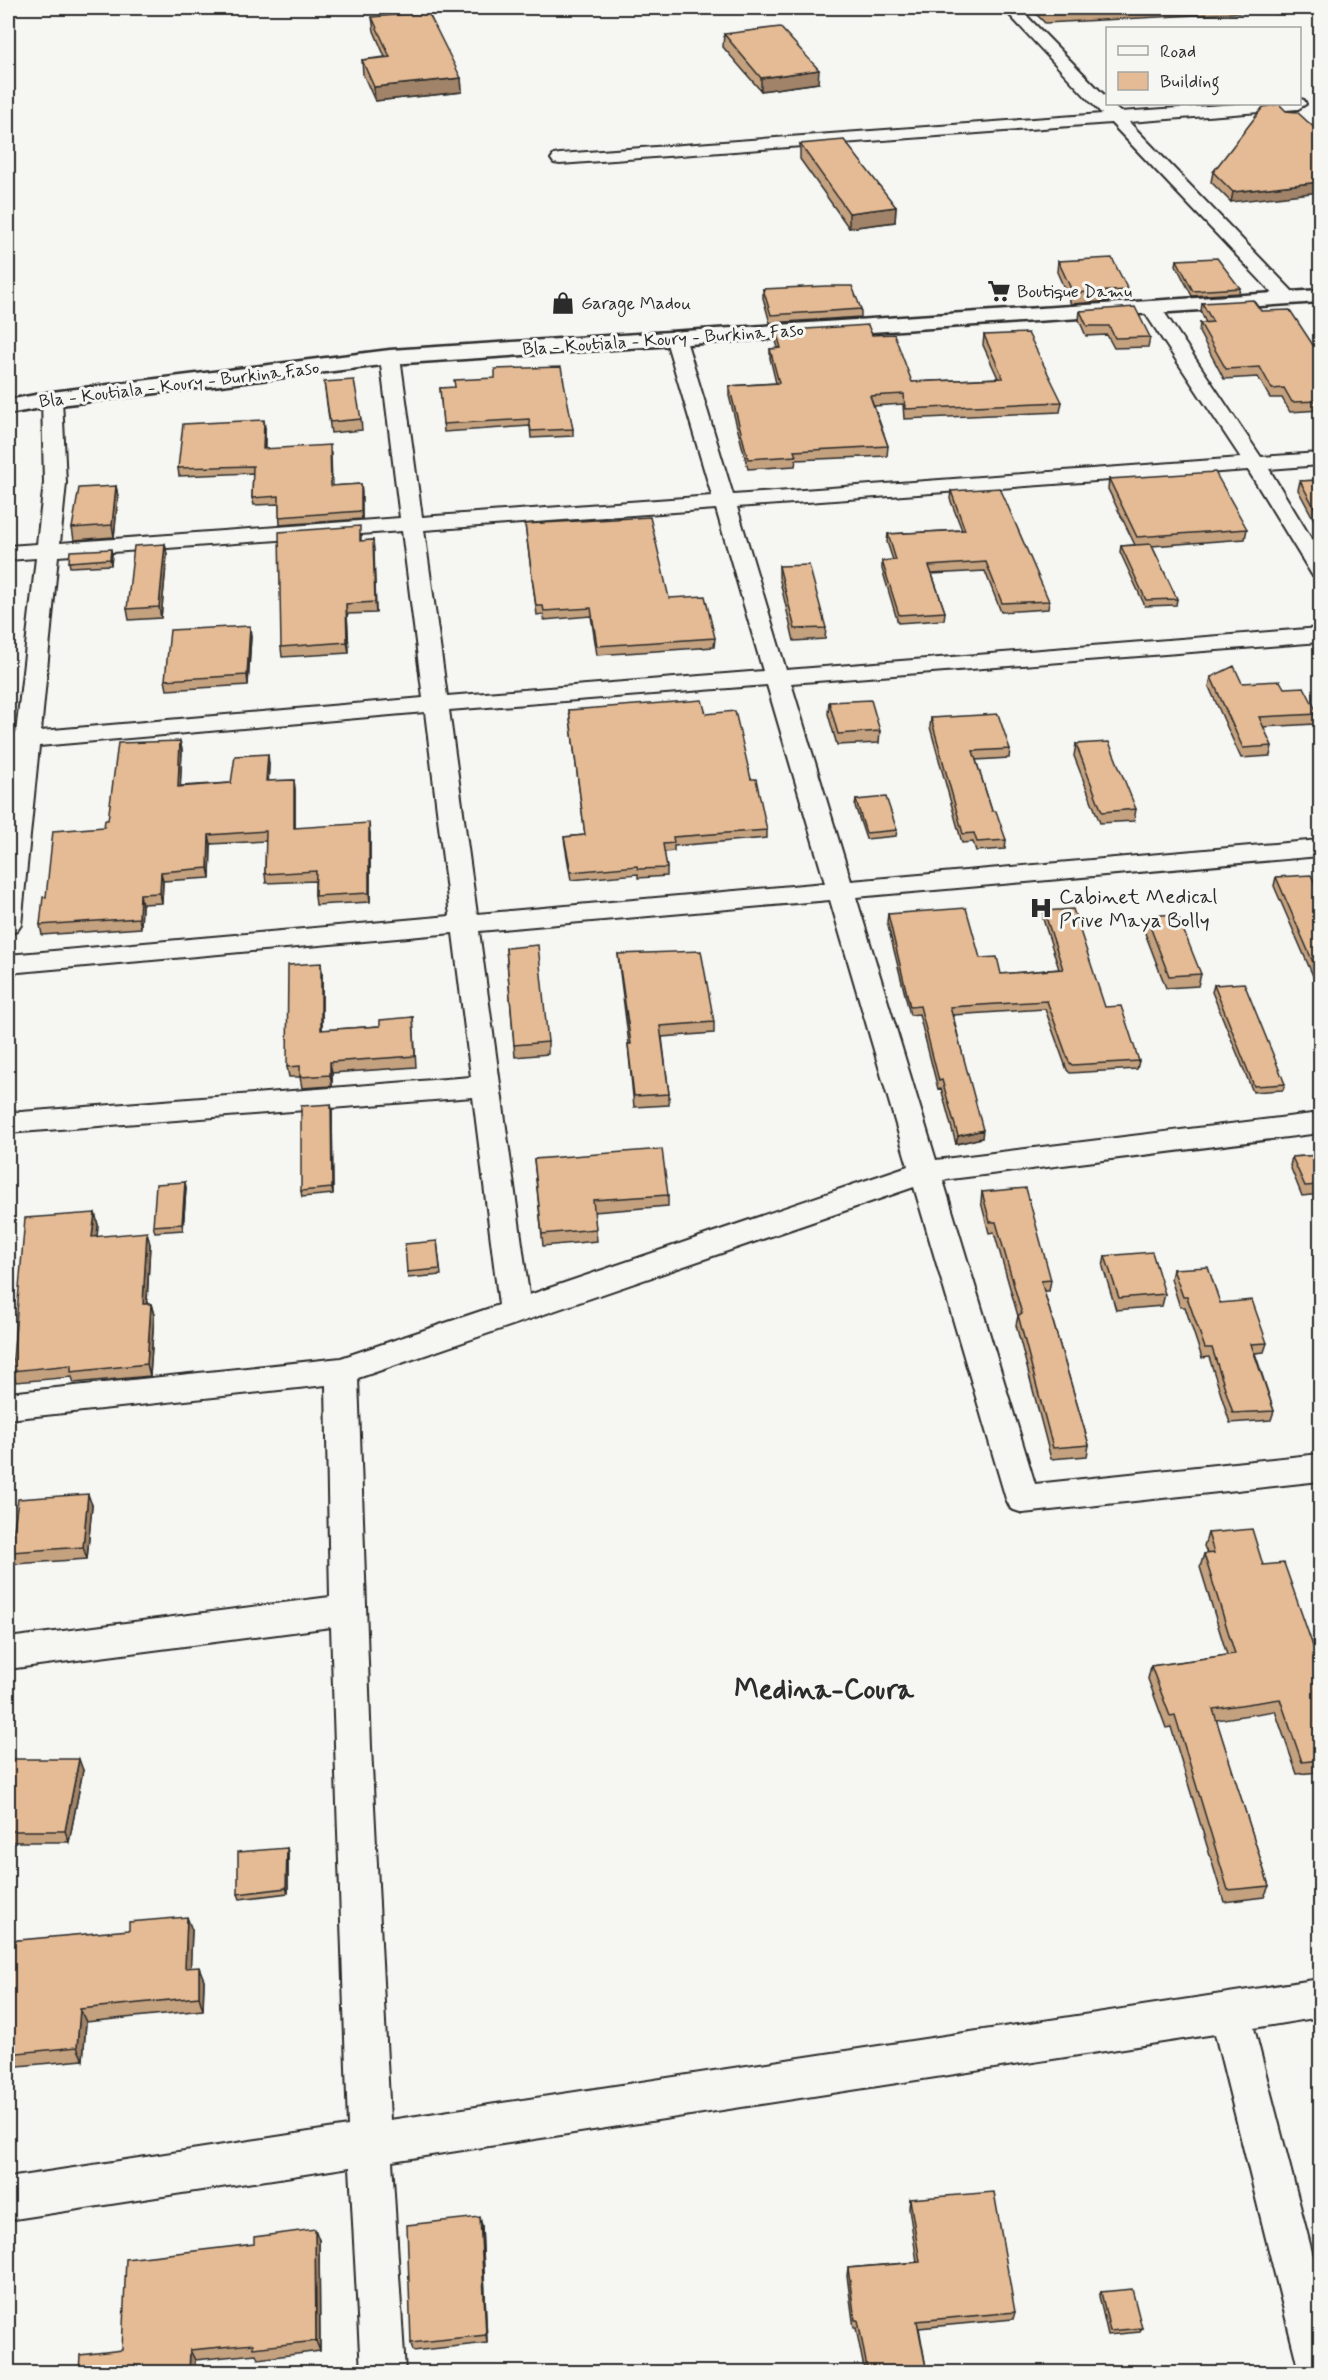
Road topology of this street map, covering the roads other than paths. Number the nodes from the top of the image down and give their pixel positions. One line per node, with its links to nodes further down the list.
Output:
1 (1011, 8): 3 (street)
2 (1276, 105): 3 (street)
3 (1117, 117): 4 (street); 6 (street)
4 (560, 159)
5 (1320, 296): 6 (main road, Bla - Koutiala - Koury - Burkina Faso)
6 (1288, 298): 7 (main road, Bla - Koutiala - Koury - Burkina Faso)
7 (1151, 307): 8 (main road, Bla - Koutiala - Koury - Burkina Faso); 13 (street)
8 (675, 337): 9 (main road, Bla - Koutiala - Koury - Burkina Faso); 14 (street)
9 (390, 357): 10 (main road, Bla - Koutiala - Koury - Burkina Faso); 15 (street)
10 (52, 399): 11 (main road, Bla - Koutiala - Koury - Burkina Faso); 16 (street)
11 (8, 407)
12 (1320, 459): 13 (street)
13 (1255, 464): 14 (street); 18 (street)
14 (724, 502): 15 (street); 20 (street)
15 (412, 525): 16 (street); 21 (street)
16 (48, 550): 17 (street); 22 (street)
17 (8, 553)
18 (1320, 570)
19 (1320, 636): 20 (street)
20 (777, 677): 21 (street); 24 (street)
21 (436, 704): 22 (street); 25 (street)
22 (18, 740): 26 (street)
23 (1320, 848): 24 (street)
24 (840, 890): 25 (street); 31 (street)
25 (465, 923): 27 (street); 28 (street)
26 (8, 924)
27 (8, 964)
28 (486, 1086): 30 (street); 32 (street)
29 (1320, 1123): 31 (street)
30 (8, 1124)
31 (924, 1172): 32 (street); 35 (street)
32 (516, 1312): 33 (street)
33 (342, 1371): 34 (street); 36 (street)
34 (8, 1406)
35 (1320, 1468)
36 (347, 1610): 37 (street); 40 (street)
37 (8, 1653)
38 (1320, 1998): 39 (street)
39 (1230, 2012): 40 (street); 42 (street)
40 (369, 2144): 41 (street); 43 (street)
41 (8, 2199)
42 (1320, 2367)
43 (383, 2373)

